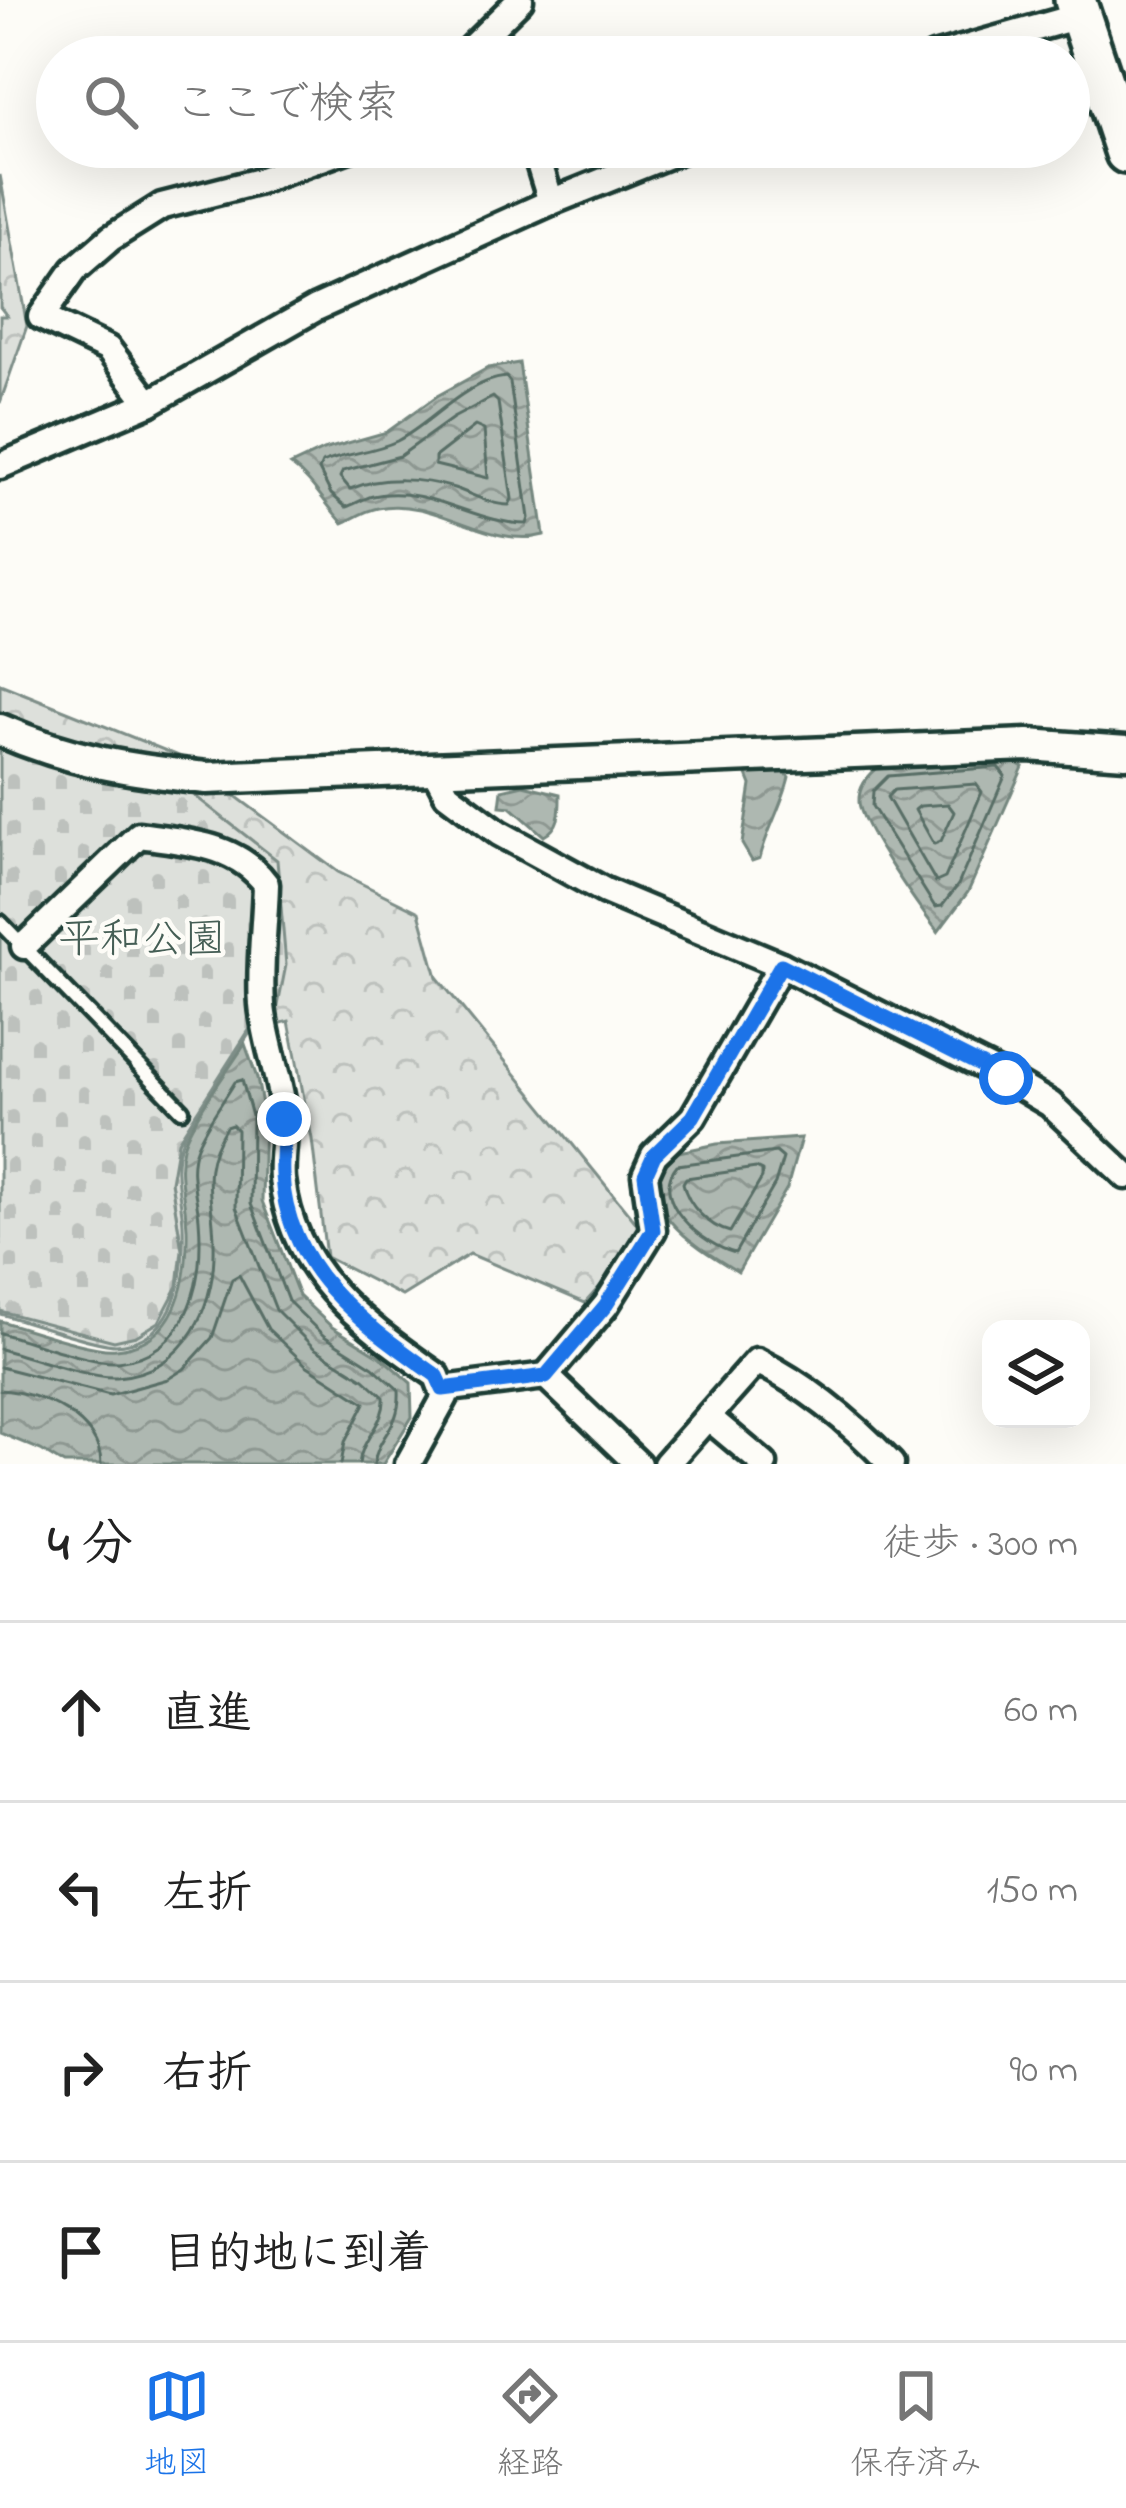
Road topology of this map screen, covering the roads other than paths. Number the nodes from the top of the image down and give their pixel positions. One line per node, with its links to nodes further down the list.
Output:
1 (520, 0): 3 (street)
2 (1077, 8): 4 (street)
3 (486, 36)
4 (995, 36)
5 (1090, 46): 6 (main road)
6 (1126, 153)
7 (294, 168): 11 (street)
8 (540, 168): 10 (street)
9 (636, 168): 10 (street)
10 (551, 202): 11 (street)
11 (148, 403): 12 (street)
12 (0, 466)
13 (0, 730): 15 (street)
14 (1126, 752): 15 (street)
15 (435, 771): 18 (street)
16 (0, 922): 17 (lane)
17 (24, 946): 19 (lane); 22 (street)
18 (781, 965): 20 (street); 21 (street)
19 (182, 1111)
20 (1126, 1176)
21 (546, 1376): 22 (street); 25 (street)
22 (443, 1389): 24 (street)
23 (708, 1417): 26 (street); 27 (street); 28 (street)
24 (408, 1464)
25 (638, 1464)
26 (666, 1464)
27 (764, 1464)
28 (891, 1464)

